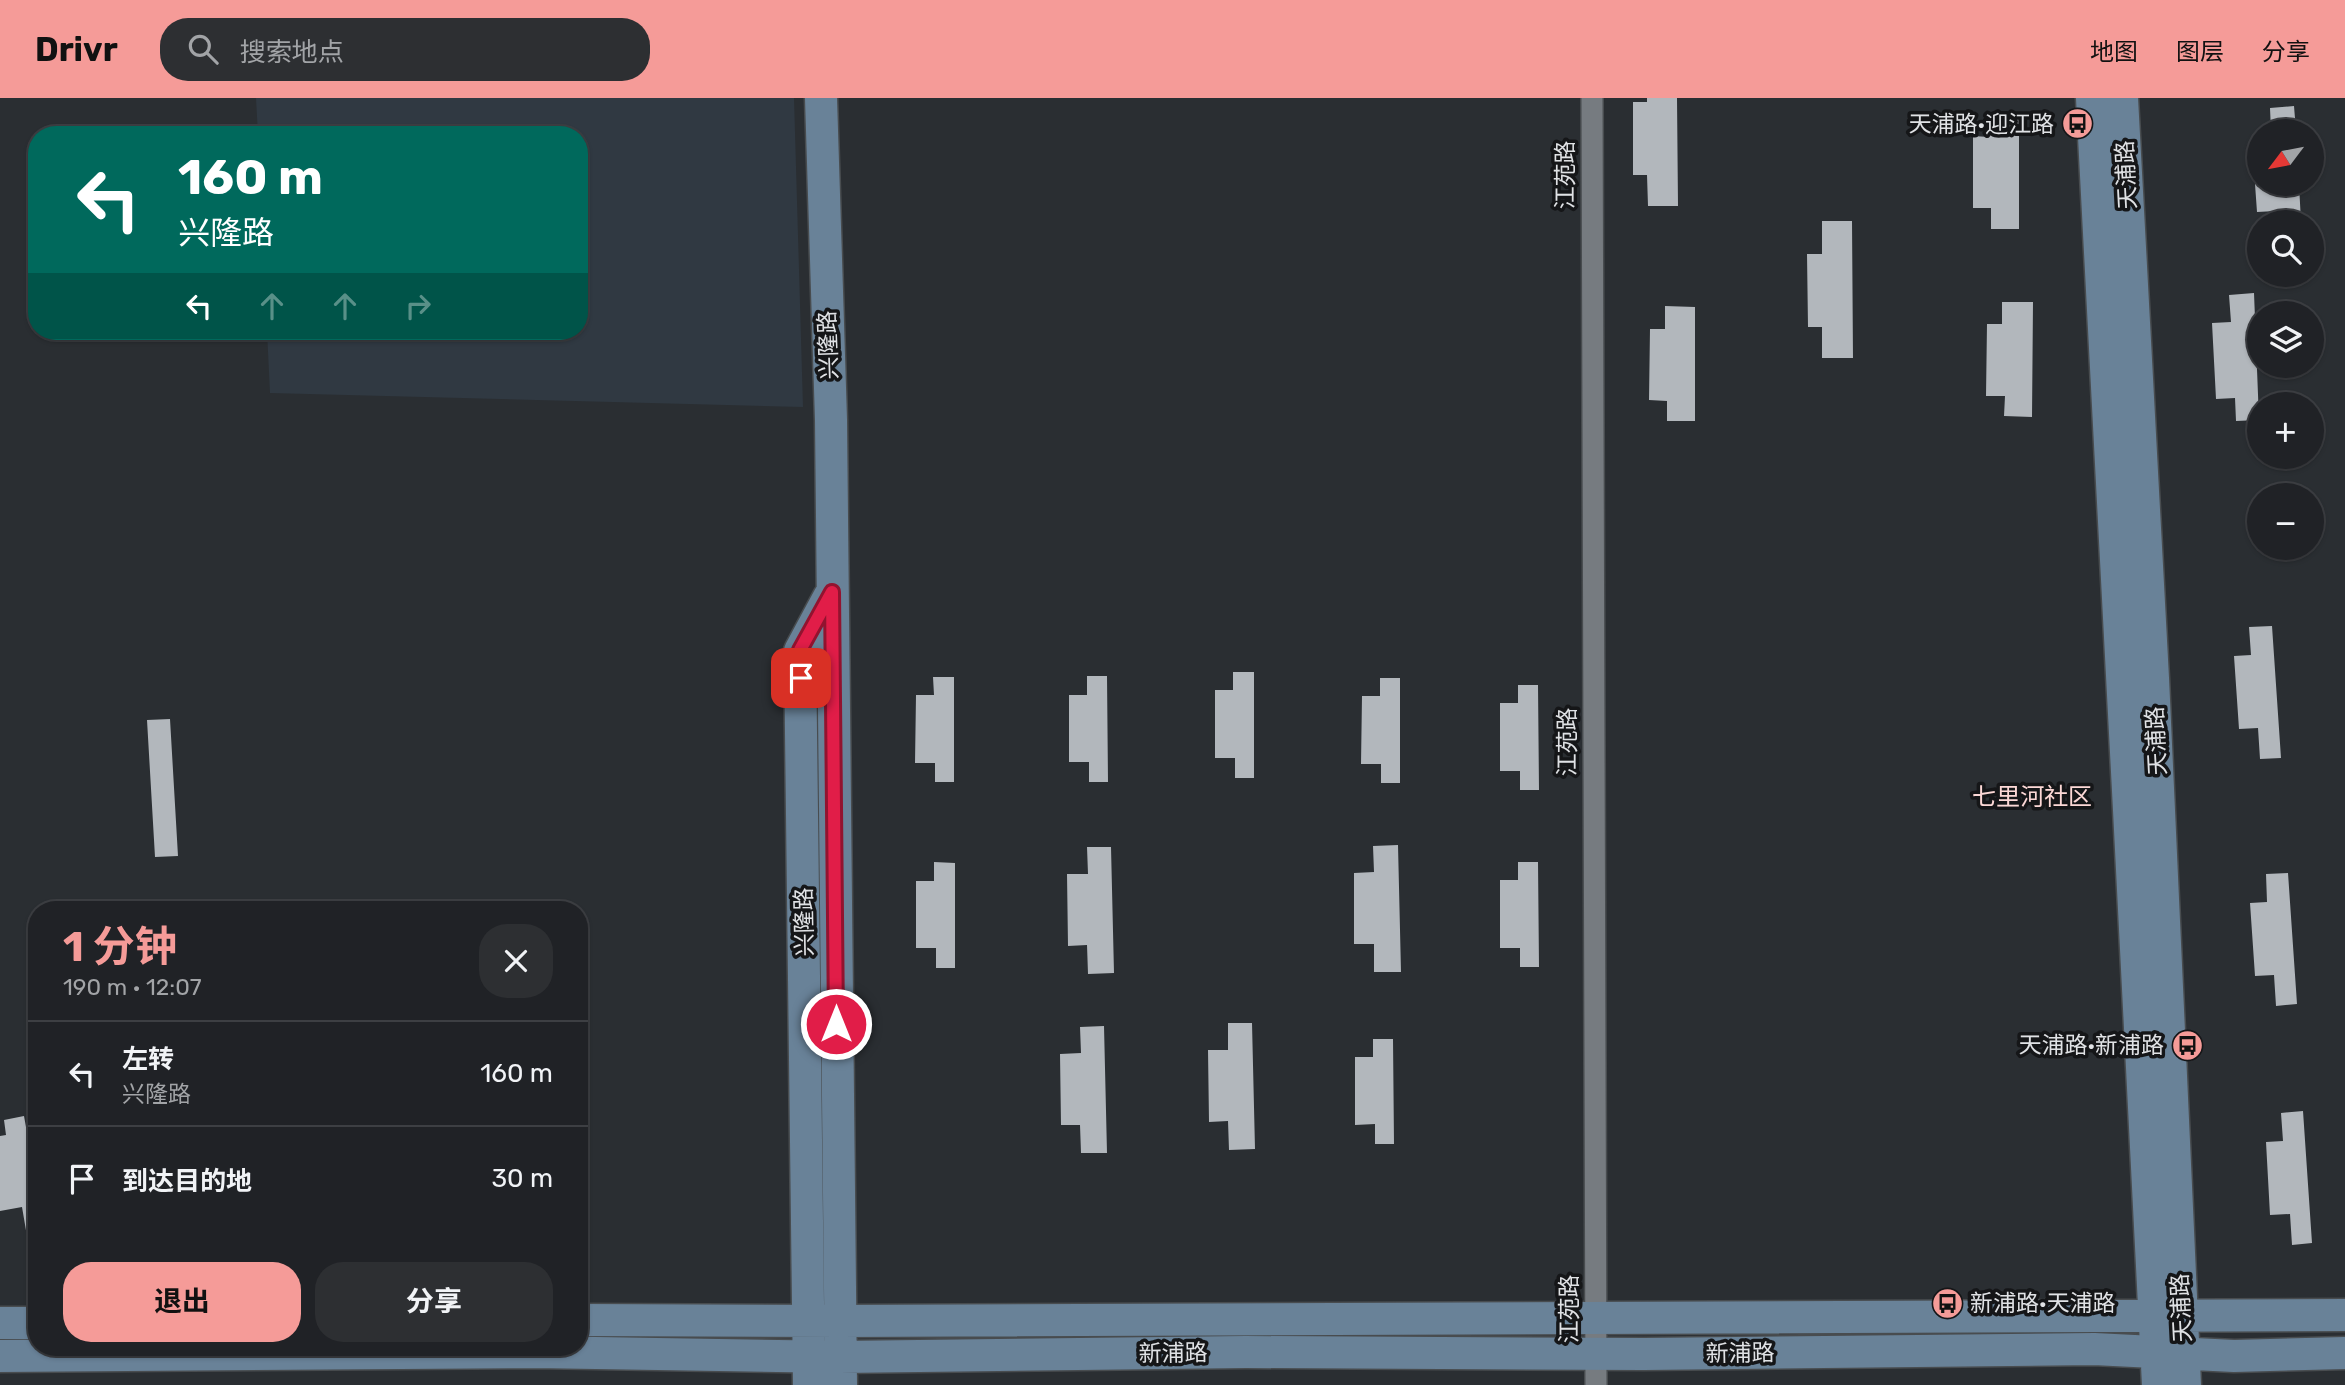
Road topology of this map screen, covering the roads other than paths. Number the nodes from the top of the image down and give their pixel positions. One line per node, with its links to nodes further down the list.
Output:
1 (821, 98): 5 (main road, 兴隆路)
2 (1592, 98): 8 (street, 江苑路)
3 (2092, 98): 6 (main road)
4 (2122, 98): 6 (main road, 天浦路)
5 (832, 592): 10 (main road, 兴隆路); 11 (main road, 兴隆路)
6 (2167, 1315): 7 (main road, 新浦路); 8 (main road, 新浦路); 15 (main road, 天浦路)
7 (2345, 1315)
8 (1596, 1318): 11 (main road, 新浦路); 14 (street, 江苑路)
9 (588, 1320): 10 (main road, 新浦路)
10 (808, 1321): 11 (main road, 新浦路); 20 (main road, 兴隆路)
11 (839, 1321): 21 (main road, 兴隆路)
12 (0, 1323): 13 (main road)
13 (28, 1323)
14 (1596, 1353): 15 (main road, 新浦路); 21 (main road, 新浦路); 22 (street, 江苑路)
15 (2169, 1353): 16 (main road, 新浦路); 23 (main road); 24 (main road, 天浦路)
16 (2345, 1353)
17 (0, 1356): 18 (main road, 新浦路)
18 (28, 1356)
19 (588, 1356): 20 (main road, 新浦路)
20 (809, 1371): 21 (main road, 新浦路)
21 (841, 1371)
22 (1596, 1385)
23 (2158, 1385)
24 (2185, 1385)

